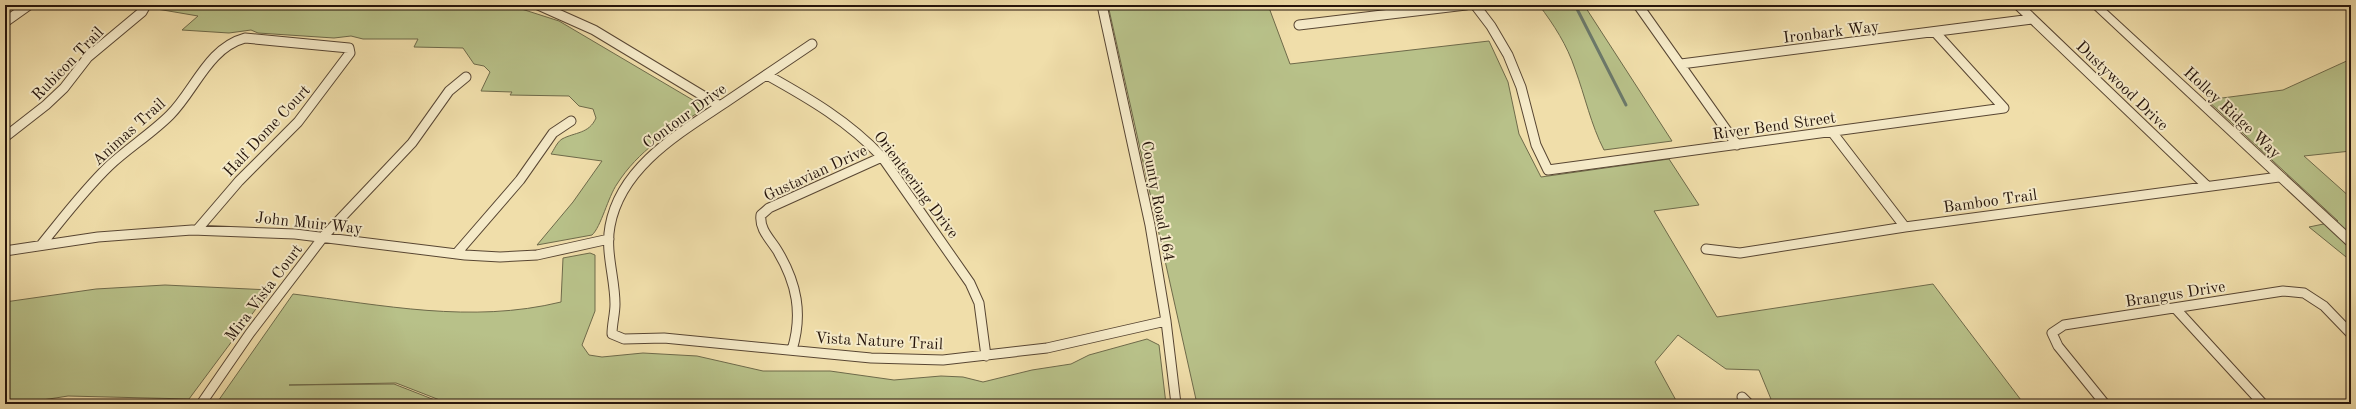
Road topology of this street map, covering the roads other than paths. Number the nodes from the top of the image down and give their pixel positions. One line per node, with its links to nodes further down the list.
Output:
1 (29, 5): 11 (street)
2 (538, 5): 19 (street)
3 (1102, 5): 37 (street, County Road 164)
4 (1466, 5): 12 (street)
5 (1475, 5): 23 (street, River Bend Street)
6 (1638, 5): 16 (street)
7 (2018, 5): 10 (street, Dustywood Drive)
8 (2095, 5): 25 (street, Holley Ridge Way)
9 (146, 6): 22 (street, Rubicon Trail)
10 (2032, 19): 13 (street, Ironbark Way); 26 (street, Dustywood Drive)
11 (5, 22)
12 (1299, 25)
13 (1935, 32): 16 (street, Ironbark Way); 21 (street, River Bend Street)
14 (812, 44): 17 (street, Contour Drive)
15 (349, 48): 28 (street, Half Dome Court); 32 (street, Animas Trail)
16 (1681, 64): 23 (street)
17 (767, 75): 19 (street, Contour Drive); 24 (street, Orienteering Drive)
18 (466, 77): 29 (street, Mira Vista Court)
19 (720, 106): 30 (street, Contour Drive)
20 (571, 121): 35 (street)
21 (1832, 132): 23 (street, River Bend Street); 27 (street)
22 (5, 137)
23 (1737, 145)
24 (882, 157): 40 (street, Gustavian Drive); 41 (street, Orienteering Drive)
25 (2279, 177): 26 (street, Bamboo Trail); 31 (street, Holley Ridge Way)
26 (2207, 186): 27 (street, Bamboo Trail)
27 (1905, 227): 33 (street, Bamboo Trail)
28 (197, 230): 29 (street, John Muir Way); 32 (street, John Muir Way)
29 (324, 236): 35 (street, John Muir Way); 42 (street, Mira Vista Court)
30 (609, 239): 35 (street, John Muir Way); 38 (street, Contour Drive)
31 (2351, 242)
32 (41, 245): 34 (street, John Muir Way)
33 (1706, 249)
34 (5, 252)
35 (456, 254)
36 (2176, 309): 39 (street, Brangus Drive); 44 (street, Brangus Drive); 45 (street)
37 (1166, 321): 41 (street, Vista Nature Trail); 43 (street, County Road 164)
38 (612, 334): 40 (street, Vista Nature Trail)
39 (2351, 334)
40 (792, 350): 41 (street, Vista Nature Trail)
41 (986, 356)
42 (201, 404)
43 (1176, 404)
44 (2105, 404)
45 (2263, 404)

